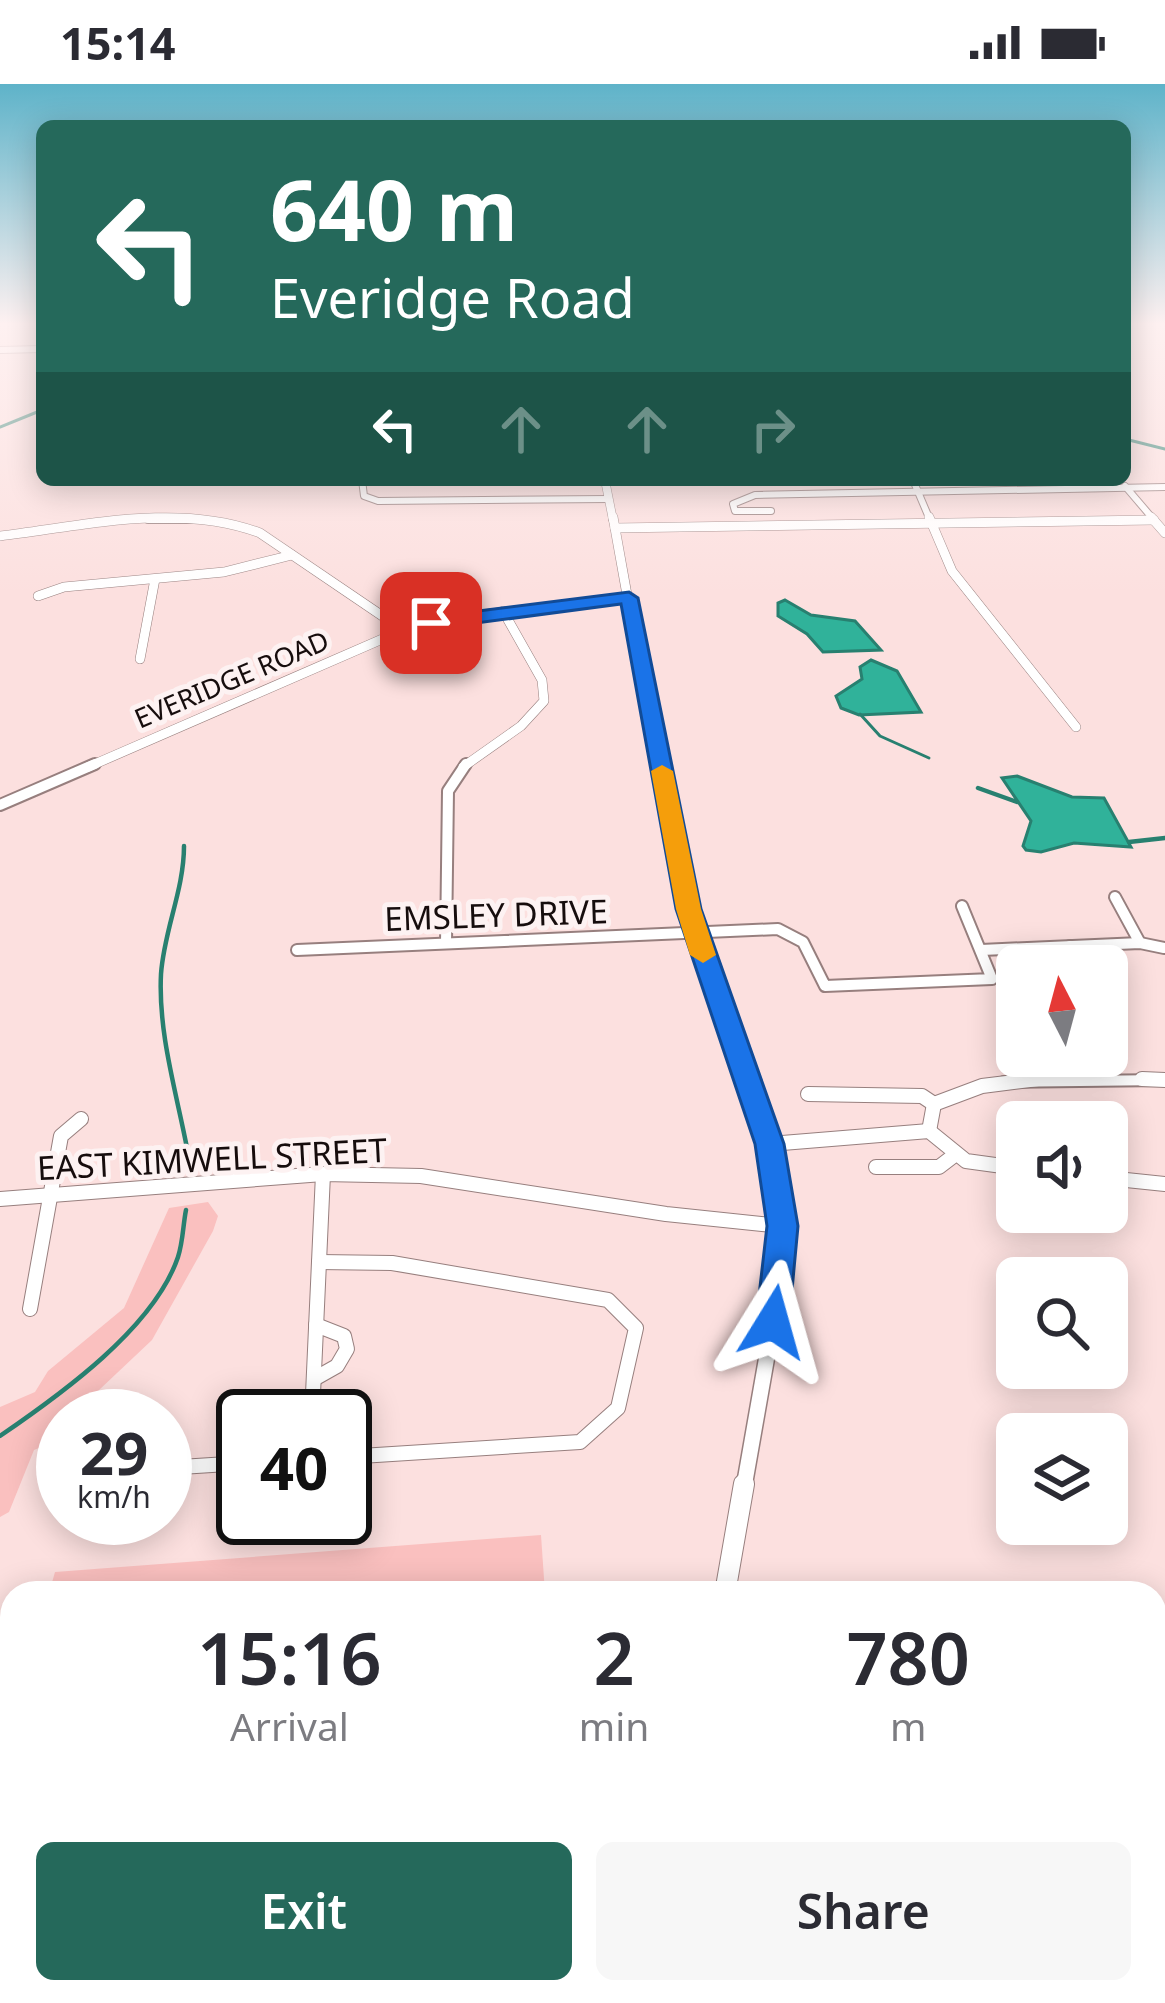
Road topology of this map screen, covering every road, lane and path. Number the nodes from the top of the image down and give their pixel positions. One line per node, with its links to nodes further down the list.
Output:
1 (1131, 485): 9 (street)
2 (363, 486): 13 (street)
3 (511, 486): 13 (street)
4 (606, 486): 12 (street)
5 (763, 486): 11 (street)
6 (915, 486): 10 (street)
7 (1039, 486): 10 (street)
8 (1125, 486): 15 (street)
9 (1165, 487)
10 (917, 491): 11 (street); 16 (street)
11 (765, 494): 14 (street); 14 (street)
12 (609, 499): 13 (street); 18 (street)
13 (512, 500)
14 (771, 511): 17 (street)
15 (1154, 520): 16 (street); 19 (street)
16 (931, 523): 17 (street); 28 (street)
17 (776, 525): 18 (street)
18 (615, 528): 24 (street)
19 (1165, 532)
20 (0, 536): 21 (street)
21 (292, 555): 22 (street); 26 (street)
22 (155, 578): 23 (street); 27 (street)
23 (38, 596)
24 (629, 598): 25 (street, EVERIDGE ROAD); 32 (street)
25 (503, 611): 26 (street, EVERIDGE ROAD); 33 (street)
26 (403, 630): 29 (street, EVERIDGE ROAD)
27 (140, 659)
28 (1076, 727)
29 (0, 805)
30 (1115, 897): 34 (street)
31 (962, 906): 39 (street)
32 (696, 935): 33 (street, EMSLEY DRIVE); 39 (street, EMSLEY DRIVE); 45 (street)
33 (446, 943): 38 (street, EMSLEY DRIVE)
34 (1140, 943): 35 (street); 36 (street)
35 (1093, 945)
36 (1164, 948)
37 (996, 949): 39 (street)
38 (298, 950)
39 (980, 950)
40 (1165, 1080): 42 (street)
41 (808, 1094): 42 (street)
42 (934, 1104): 44 (street)
43 (81, 1119): 52 (street)
44 (929, 1131): 45 (street); 46 (street)
45 (770, 1144): 54 (street)
46 (956, 1154): 47 (street); 48 (street)
47 (996, 1165)
48 (876, 1167)
49 (323, 1174): 52 (street, EAST KIMWELL STREET); 54 (street, EAST KIMWELL STREET); 55 (street)
50 (1128, 1180): 51 (street)
51 (1165, 1184)
52 (50, 1195): 53 (street, EAST KIMWELL STREET); 56 (street)
53 (0, 1199)
54 (783, 1226): 61 (street)
55 (319, 1262): 57 (street); 60 (street)
56 (30, 1309)
57 (316, 1325): 58 (street); 58 (street)
58 (314, 1379): 59 (street)
59 (313, 1389)
60 (372, 1455)
61 (727, 1581)

